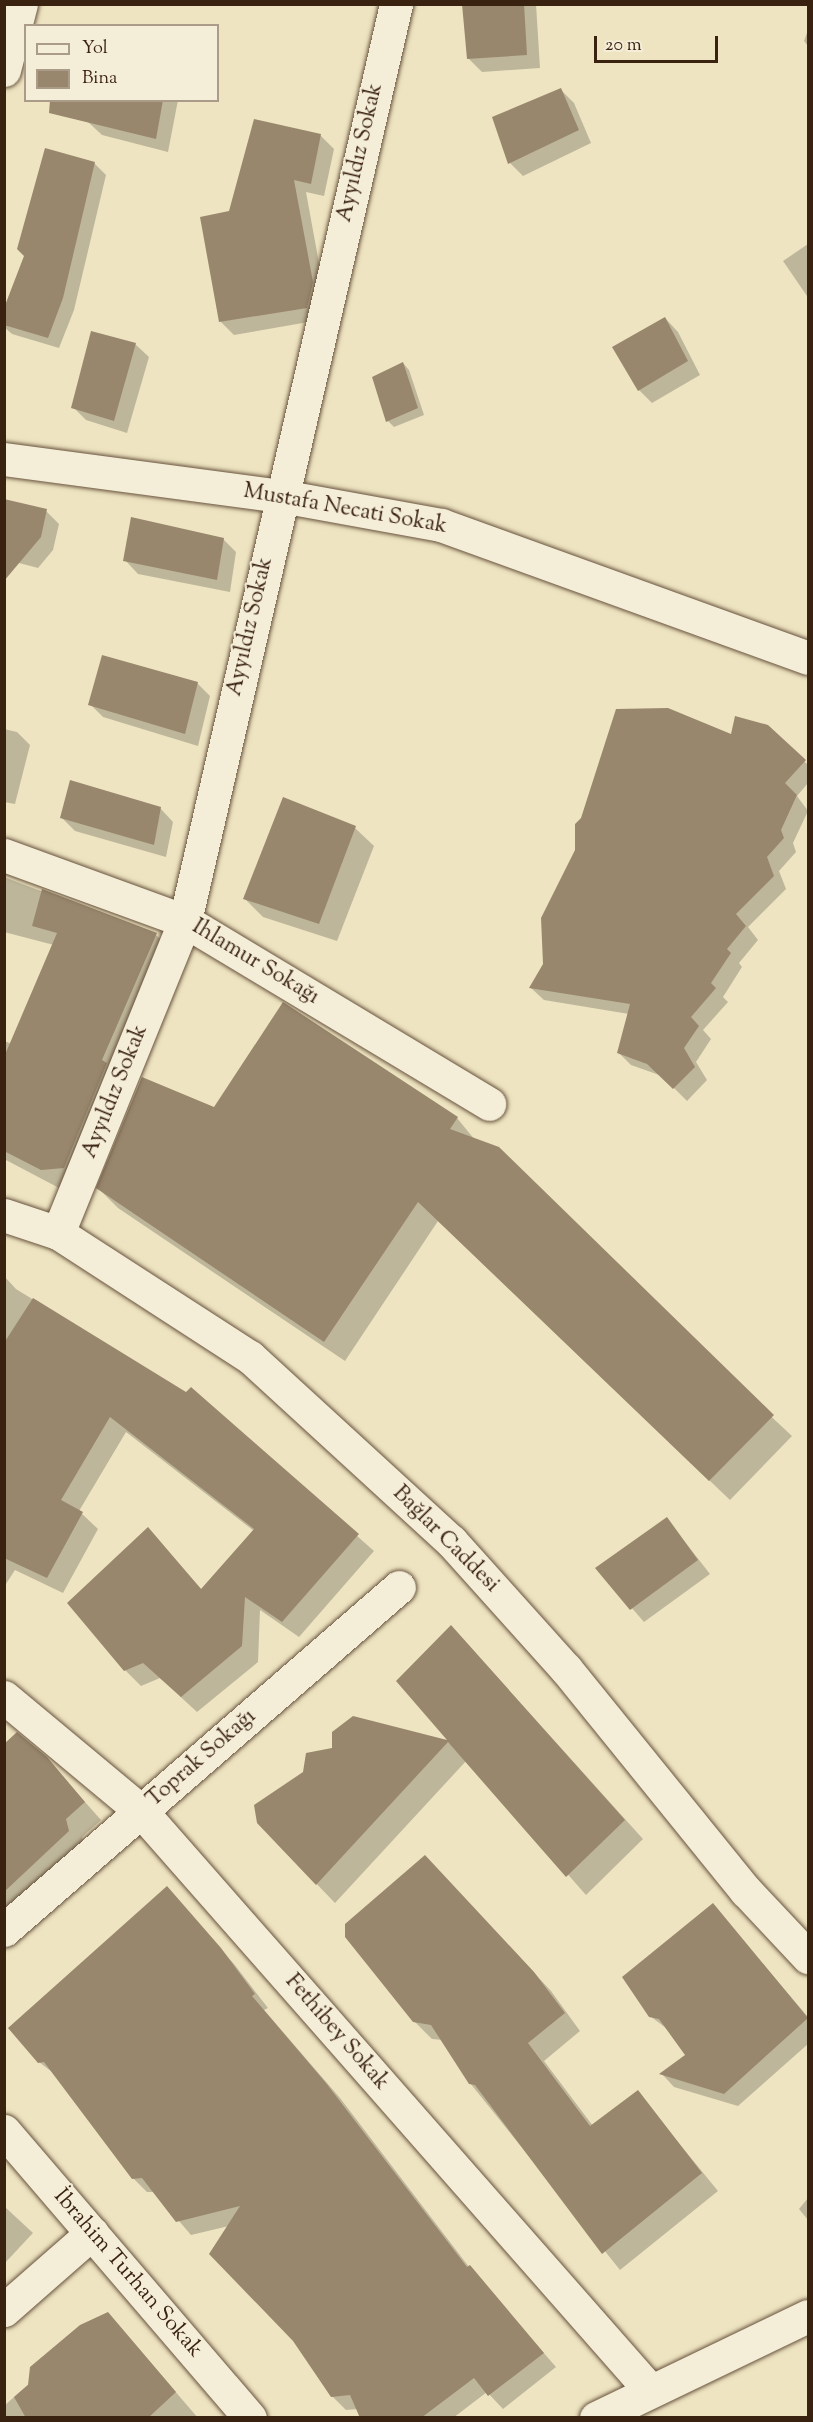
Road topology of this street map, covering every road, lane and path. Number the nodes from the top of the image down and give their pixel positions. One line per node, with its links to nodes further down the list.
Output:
1 (21, 4): 3 (street)
2 (396, 4): 5 (street, Ayyıldız Sokak)
3 (4, 70)
4 (4, 459): 5 (street, Mustafa Necati Sokak)
5 (281, 496): 6 (street, Mustafa Necati Sokak); 8 (street, Ayyıldız Sokak)
6 (808, 658)
7 (4, 855): 8 (street, Ihlamur Sokağı)
8 (185, 921): 9 (street, Ihlamur Sokağı); 11 (street, Ayyıldız Sokak)
9 (489, 1104)
10 (4, 1215): 11 (street, Bağlar Caddesi)
11 (58, 1233): 16 (street, Bağlar Caddesi)
12 (399, 1587): 14 (street, Toprak Sokağı)
13 (4, 1697): 14 (street, Fethibey Sokak)
14 (141, 1811): 15 (street, Toprak Sokağı); 21 (street, Fethibey Sokak)
15 (4, 1930)
16 (808, 1957)
17 (4, 2131): 18 (street, İbrahim Turhan Sokak)
18 (92, 2233): 19 (street); 22 (street, İbrahim Turhan Sokak)
19 (4, 2310)
20 (808, 2316): 21 (street)
21 (649, 2389): 23 (street)
22 (250, 2418)
23 (596, 2418)

